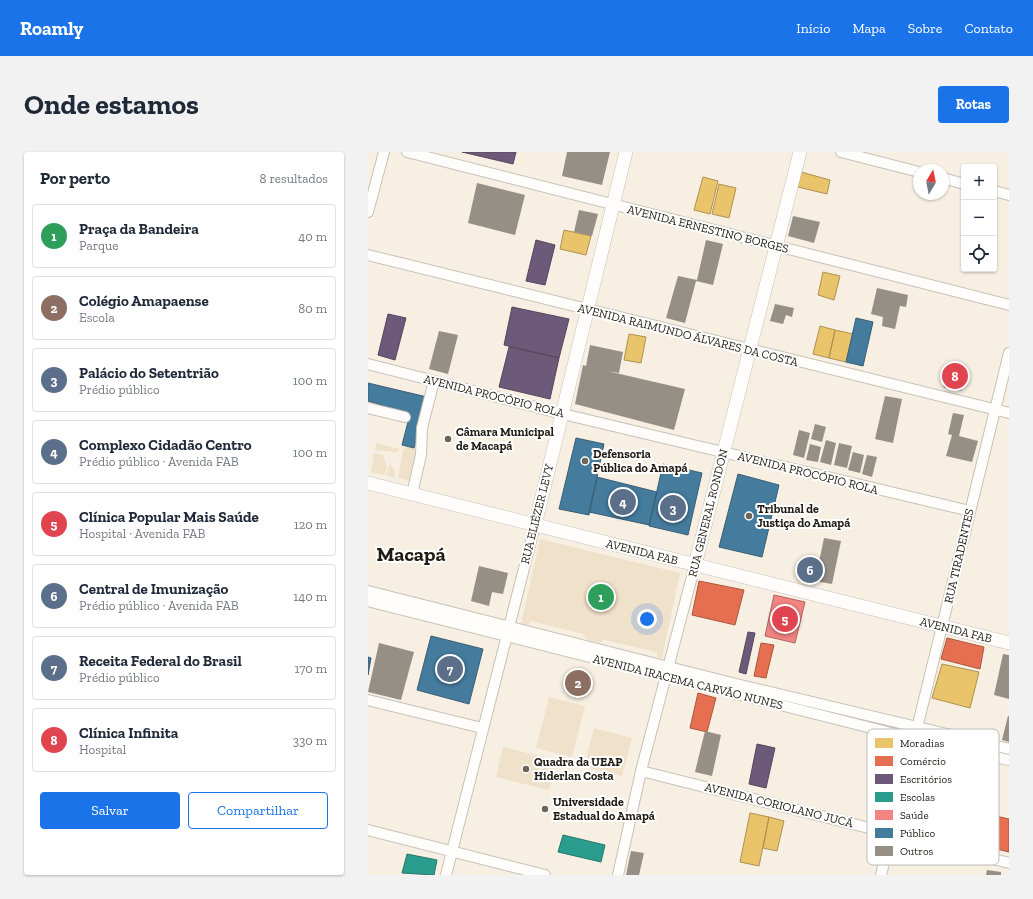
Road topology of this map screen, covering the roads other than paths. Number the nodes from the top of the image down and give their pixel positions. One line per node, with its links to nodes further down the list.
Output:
1 (384, 152): 12 (street)
2 (407, 152): 11 (street, AVENIDA ERNESTINO BORGES)
3 (626, 152): 11 (main road, RUA ELIÉZER LEVY)
4 (800, 152): 13 (main road, RUA GENERAL RONDON)
5 (841, 152): 6 (street)
6 (913, 170)
7 (949, 180): 8 (street)
8 (961, 183)
9 (997, 192): 10 (street)
10 (1009, 195)
11 (613, 205): 13 (street, AVENIDA ERNESTINO BORGES); 16 (main road, RUA ELIÉZER LEVY)
12 (368, 212)
13 (776, 246): 15 (street, AVENIDA ERNESTINO BORGES); 17 (main road, RUA GENERAL RONDON)
14 (368, 255): 16 (street, AVENIDA RAIMUNDO ÁLVARES DA COSTA)
15 (1009, 305)
16 (588, 310): 17 (street, AVENIDA RAIMUNDO ÁLVARES DA COSTA); 24 (main road, RUA ELIÉZER LEVY)
17 (750, 349): 22 (street, AVENIDA RAIMUNDO ÁLVARES DA COSTA); 26 (main road, RUA GENERAL RONDON)
18 (1009, 353): 22 (street, RUA TIRADENTES)
19 (368, 364): 20 (street, AVENIDA PROCÓPIO ROLA)
20 (434, 381): 24 (street, AVENIDA PROCÓPIO ROLA); 28 (street)
21 (368, 408): 25 (street)
22 (995, 410): 23 (street, AVENIDA RAIMUNDO ÁLVARES DA COSTA); 29 (street, RUA TIRADENTES)
23 (1009, 413)
24 (563, 414): 26 (street, AVENIDA PROCÓPIO ROLA); 30 (main road, RUA ELIÉZER LEVY)
25 (405, 417)
26 (724, 452): 29 (street, AVENIDA PROCÓPIO ROLA); 31 (main road, RUA GENERAL RONDON)
27 (368, 483): 28 (main road, AVENIDA FAB)
28 (412, 494): 30 (main road, AVENIDA FAB)
29 (970, 512): 34 (street, RUA TIRADENTES)
30 (535, 525): 31 (main road, AVENIDA FAB); 35 (street, RUA ELIÉZER LEVY)
31 (695, 565): 34 (main road, AVENIDA FAB); 38 (street, RUA GENERAL RONDON)
32 (368, 591): 35 (street, AVENIDA IRACEMA CARVÃO NUNES)
33 (368, 600): 35 (street, AVENIDA IRACEMA CARVÃO NUNES)
34 (942, 627): 36 (main road, AVENIDA FAB); 42 (street, RUA TIRADENTES)
35 (508, 632): 37 (street, AVENIDA IRACEMA CARVÃO NUNES); 43 (street, RUA ELIÉZER LEVY)
36 (1009, 643)
37 (600, 654): 38 (street, AVENIDA IRACEMA CARVÃO NUNES); 39 (street, AVENIDA IRACEMA CARVÃO NUNES)
38 (669, 666): 39 (street, RUA GENERAL RONDON); 40 (street, AVENIDA IRACEMA CARVÃO NUNES)
39 (667, 676): 40 (street, AVENIDA IRACEMA CARVÃO NUNES); 50 (street, RUA GENERAL RONDON)
40 (735, 689): 42 (street, AVENIDA IRACEMA CARVÃO NUNES); 44 (street, AVENIDA IRACEMA CARVÃO NUNES)
41 (368, 700): 43 (street)
42 (918, 727): 45 (street, AVENIDA IRACEMA CARVÃO NUNES)
43 (482, 728): 53 (street, RUA ELIÉZER LEVY)
44 (878, 729)
45 (926, 729)
46 (999, 747): 47 (street, AVENIDA IRACEMA CARVÃO NUNES)
47 (1009, 749)
48 (999, 758): 49 (street, AVENIDA IRACEMA CARVÃO NUNES)
49 (1009, 760)
50 (641, 771): 51 (street, AVENIDA CORIOLANO JUCÁ); 59 (street, RUA GENERAL RONDON)
51 (867, 827)
52 (368, 830): 53 (street)
53 (452, 852): 57 (street, RUA ELIÉZER LEVY); 58 (street)
54 (999, 860): 55 (street, AVENIDA CORIOLANO JUCÁ)
55 (1009, 863)
56 (883, 865): 60 (street, RUA TIRADENTES)
57 (446, 875)
58 (545, 875)
59 (618, 875)
60 (881, 875)

